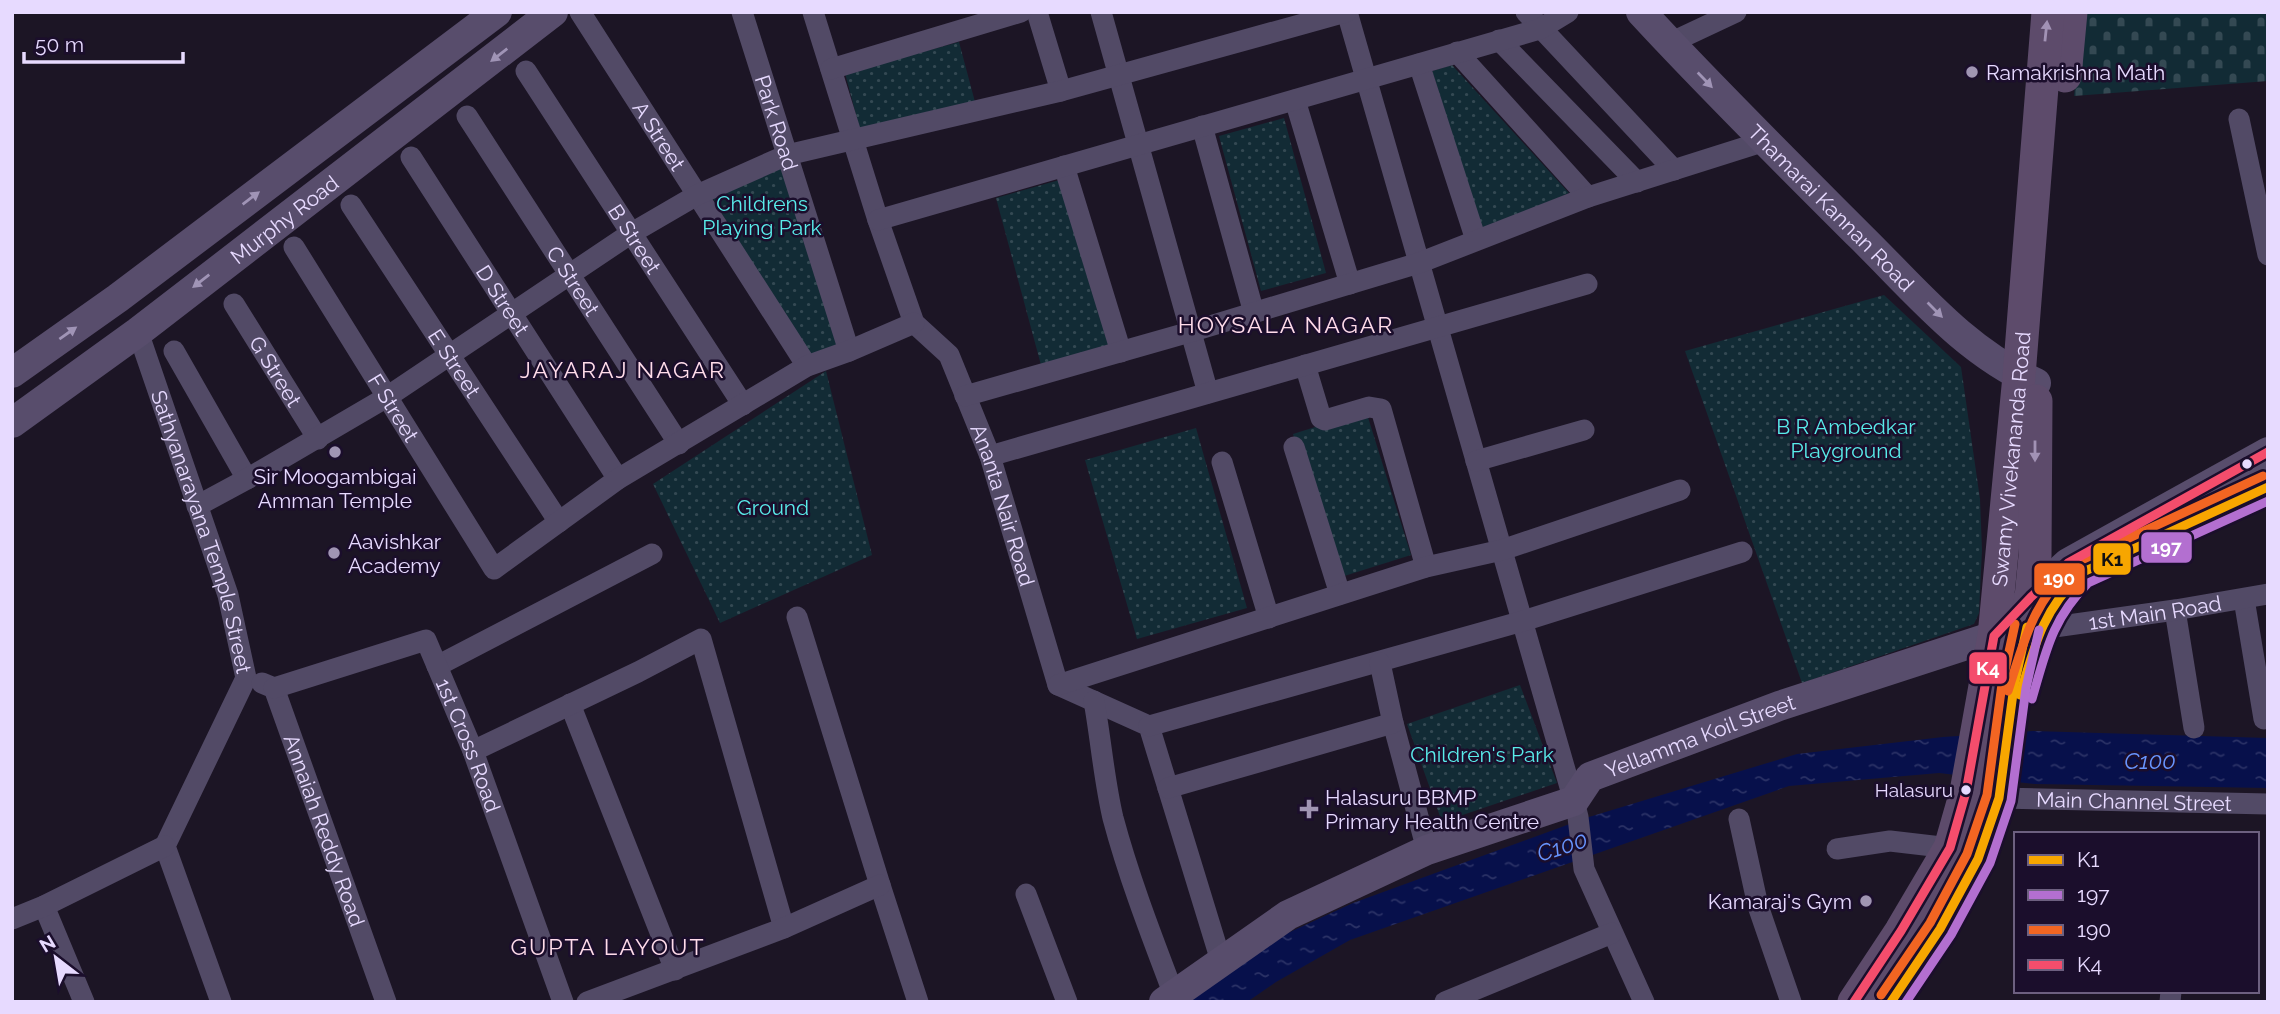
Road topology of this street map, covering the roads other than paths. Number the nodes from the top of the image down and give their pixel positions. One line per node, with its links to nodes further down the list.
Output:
1 (497, 12): 62 (main road, Murphy Road, one-way to 1)
2 (553, 12): 54 (main road, Murphy Road, one-way to 54)
3 (580, 12): 37 (street, A Street)
4 (743, 12): 32 (street, Park Road)
5 (813, 12): 20 (street, Ananta Nair Road)
6 (1021, 12): 20 (street)
7 (1037, 12): 24 (street)
8 (1101, 12): 22 (street)
9 (1347, 12): 22 (street); 23 (street)
10 (1568, 12): 15 (street)
11 (1641, 12): 17 (main road, Thamarai Kannan Road)
12 (1736, 12): 17 (street)
13 (2048, 12): 63 (main road, Swamy Vivekananda Road, one-way to 13)
14 (2071, 12): 63 (main road, Swamy Vivekananda Road)
15 (1533, 20): 16 (street); 35 (street)
16 (1499, 40): 18 (street); 36 (street)
17 (1670, 43): 30 (main road, Thamarai Kannan Road, one-way to 30)
18 (1457, 52): 19 (street); 38 (street)
19 (1419, 64): 23 (street); 42 (street)
20 (831, 69): 29 (street, Ananta Nair Road)
21 (526, 71): 41 (street, B Street)
22 (1118, 75): 24 (street); 31 (street)
23 (1366, 79): 25 (street); 45 (street)
24 (1061, 92): 29 (street)
25 (1295, 100): 28 (street); 47 (street)
26 (467, 116): 46 (street, C Street)
27 (2239, 120): 44 (street)
28 (1202, 126): 31 (street); 50 (street)
29 (854, 140): 32 (street); 40 (street, Ananta Nair Road)
30 (1765, 141): 35 (street); 63 (main road, Thamarai Kannan Road, one-way to 63)
31 (1137, 145): 34 (street); 55 (street)
32 (787, 155): 37 (street); 57 (street, Park Road)
33 (411, 157): 51 (street, D Street)
34 (1064, 166): 40 (street); 58 (street)
35 (1674, 170): 36 (street)
36 (1637, 181): 38 (street)
37 (697, 195): 41 (street); 61 (street, A Street)
38 (1588, 197): 42 (street)
39 (351, 205): 59 (street, E Street)
40 (878, 220): 52 (street, Ananta Nair Road)
41 (630, 234): 46 (street); 67 (street, B Street)
42 (1476, 240): 45 (street)
43 (294, 247): 66 (street, F Street)
44 (2268, 255)
45 (1419, 262): 47 (street); 53 (street)
46 (569, 274): 51 (street); 71 (street, C Street)
47 (1350, 284): 50 (street)
48 (1587, 284): 53 (street)
49 (234, 304): 70 (street, G Street)
50 (1254, 313): 55 (street)
51 (512, 314): 59 (street); 78 (street, D Street)
52 (914, 323): 57 (street); 65 (street, Ananta Nair Road)
53 (1438, 327): 60 (street); 75 (street)
54 (138, 332): 68 (main road, Murphy Road); 81 (street, Sathyanarayana Temple Street)
55 (1191, 332): 58 (street); 64 (street)
56 (174, 351): 77 (street)
57 (849, 351): 61 (street)
58 (1121, 352): 65 (street)
59 (449, 355): 66 (street); 82 (street, E Street)
60 (1305, 365): 64 (street); 86 (street)
61 (807, 366): 67 (street)
62 (12, 373)
63 (2027, 379): 89 (main road, Swamy Vivekananda Road, one-way to 89); 96 (main road, Swamy Vivekananda Road)
64 (1208, 393): 74 (street)
65 (965, 396): 74 (street, Ananta Nair Road)
66 (387, 397): 70 (street); 82 (street, F Street)
67 (743, 405): 71 (street)
68 (12, 423)
69 (1584, 430): 75 (street)
70 (318, 439): 77 (street)
71 (679, 444): 78 (street)
72 (1294, 447): 87 (street)
73 (2268, 453): 89 (main road)
74 (990, 456): 101 (street, Ananta Nair Road)
75 (1476, 461): 83 (street)
76 (1222, 462): 93 (street)
77 (247, 479): 81 (street)
78 (618, 479): 82 (street)
79 (2268, 487): 95 (main road)
80 (1680, 490): 83 (street)
81 (197, 506): 100 (street, Sathyanarayana Temple Street)
82 (559, 522)
83 (1502, 550): 86 (street); 94 (street)
84 (1742, 552): 94 (street)
85 (652, 554): 98 (street)
86 (1426, 566): 87 (street)
87 (1340, 594): 93 (street)
88 (2268, 594): 90 (street, 1st Main Road)
89 (2031, 597): 96 (main road); 99 (main road, Swamy Vivekananda Road)
90 (2244, 599): 91 (street, 1st Main Road); 105 (street)
91 (2175, 610): 95 (street, 1st Main Road); 108 (street)
92 (797, 617): 119 (street)
93 (1269, 618): 101 (street)
94 (1523, 621): 97 (street); 113 (street)
95 (2040, 629): 99 (main road)
96 (1994, 636): 113 (main road, Yellamma Koil Street); 116 (main road, Swamy Vivekananda Road)
97 (1380, 663): 106 (street); 107 (street)
98 (437, 666): 102 (street, 1st Cross Road); 109 (street, 1st Cross Road)
99 (2022, 668): 111 (main road, Swamy Vivekananda Road)
100 (247, 678): 102 (street); 115 (street, Sathyanarayana Temple Street)
101 (1058, 685): 103 (street)
102 (274, 688): 130 (street, Annaiah Reddy Road)
103 (1094, 702): 107 (street); 127 (street)
104 (570, 704): 109 (street); 123 (street); 126 (street)
105 (2264, 719)
106 (1393, 723): 110 (street); 118 (street)
107 (1149, 726): 110 (street)
108 (2194, 728)
109 (472, 751): 131 (street, 1st Cross Road)
110 (1168, 788): 125 (street)
111 (2000, 793): 112 (street, Main Channel Street); 139 (main road, Swamy Vivekananda Road)
112 (2268, 803)
113 (1576, 809): 118 (main road); 124 (street)
114 (1739, 819): 137 (street)
115 (164, 846): 121 (street); 129 (street)
116 (1950, 848): 117 (street); 138 (main road, Swamy Vivekananda Road)
117 (1837, 849)
118 (1427, 850): 125 (main road)
119 (880, 885): 123 (street); 133 (street)
120 (1026, 894): 134 (street)
121 (44, 906): 122 (street); 128 (street)
122 (12, 919)
123 (784, 928): 126 (street)
124 (1612, 933): 135 (street); 136 (street)
125 (1221, 961): 127 (main road)
126 (675, 970): 132 (street)
127 (1169, 998)
128 (84, 1002)
129 (221, 1002)
130 (386, 1002)
131 (563, 1002)
132 (587, 1002)
133 (918, 1002)
134 (1067, 1002)
135 (1445, 1002)
136 (1644, 1002)
137 (1791, 1002)
138 (1854, 1002)
139 (1891, 1002)

